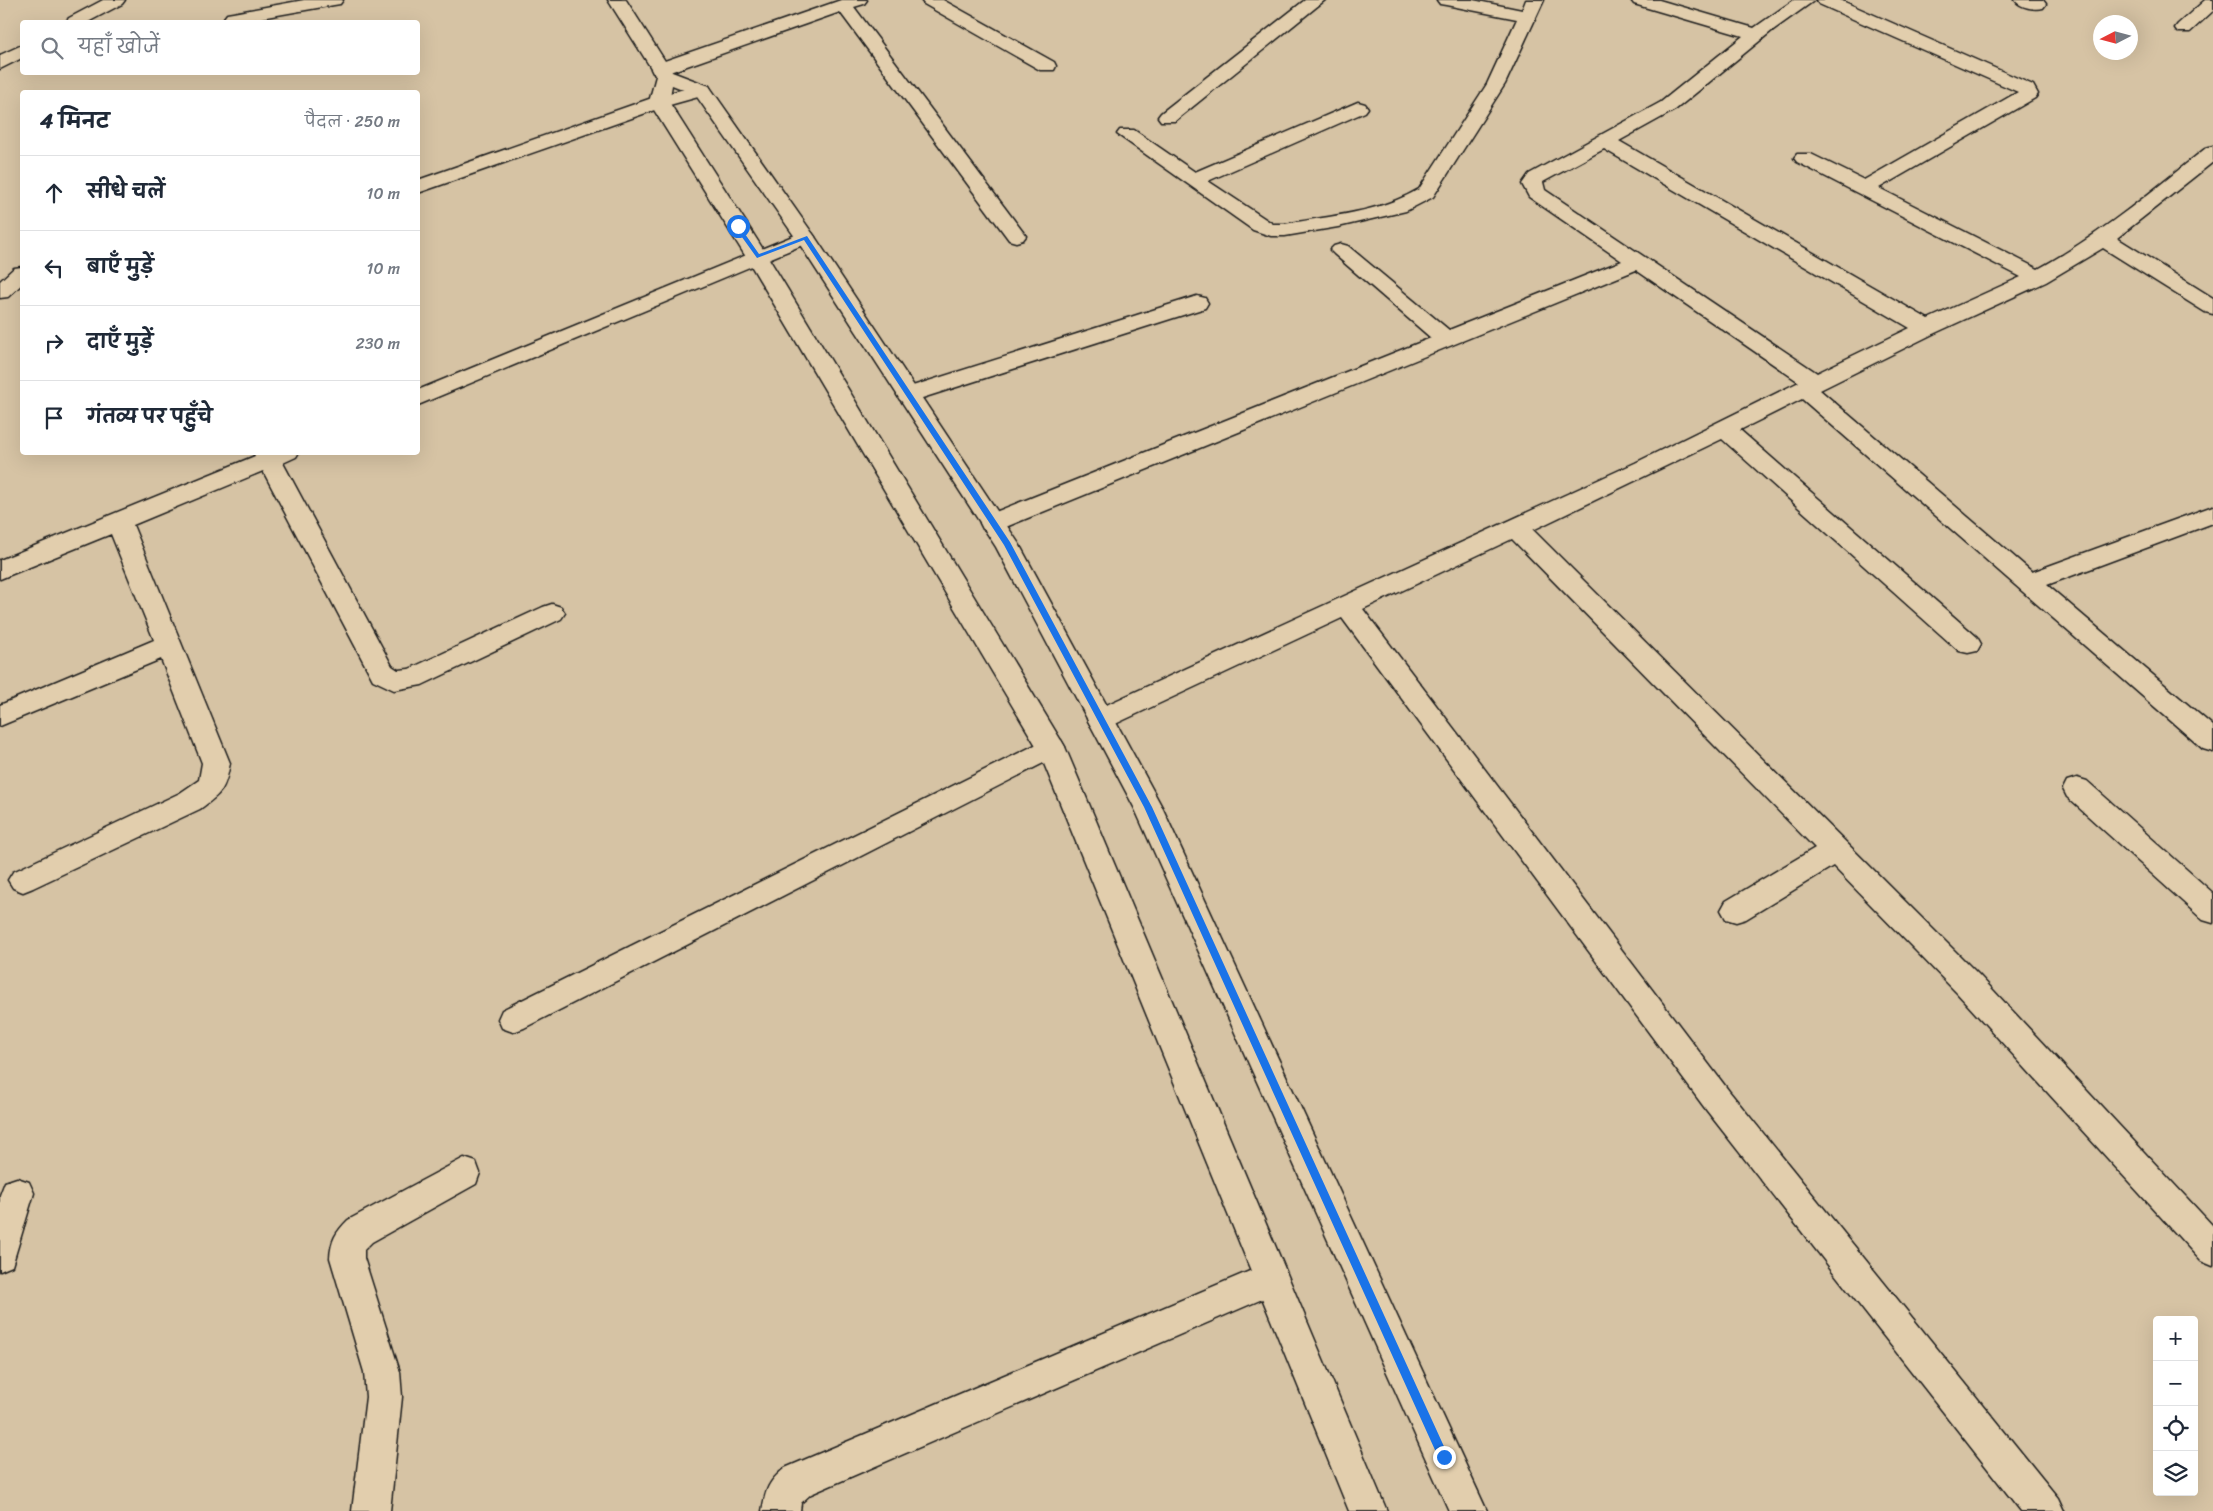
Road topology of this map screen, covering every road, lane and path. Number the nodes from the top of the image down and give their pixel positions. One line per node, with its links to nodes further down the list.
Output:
1 (116, 0): 14 (street)
2 (334, 0): 13 (street)
3 (616, 0): 18 (street)
4 (930, 0): 17 (street)
5 (1316, 0): 22 (street)
6 (1446, 0): 12 (street)
7 (1640, 0): 16 (street)
8 (1806, 0): 16 (street)
9 (1825, 0): 29 (street)
10 (2213, 2): 15 (street)
11 (851, 3): 18 (street); 30 (street)
12 (1531, 8): 27 (street)
13 (233, 18)
14 (79, 20)
15 (2184, 28)
16 (1756, 34): 24 (street)
17 (1047, 66)
18 (663, 72): 19 (street); 20 (street)
19 (702, 90): 20 (street); 31 (street)
20 (659, 102): 28 (street); 34 (street)
21 (1358, 108): 27 (street)
22 (1168, 117)
23 (1127, 134): 27 (street)
24 (1605, 141): 35 (street); 41 (street)
25 (2213, 152): 32 (street)
26 (1804, 158): 29 (street)
27 (1194, 180)
28 (420, 186)
29 (1865, 188): 37 (street)
30 (1016, 236)
31 (805, 237): 34 (street); 44 (street)
32 (2102, 239): 37 (street); 40 (street)
33 (1341, 250): 42 (street)
34 (757, 256): 45 (street); 61 (street)
35 (1638, 262): 42 (street); 43 (street)
36 (20, 275): 38 (street)
37 (2038, 277): 41 (street)
38 (0, 292)
39 (1197, 303): 44 (street)
40 (2213, 307)
41 (1927, 328): 43 (street)
42 (1447, 340): 50 (street)
43 (1810, 386): 46 (street); 53 (street)
44 (908, 395): 50 (street)
45 (420, 397)
46 (1724, 429): 51 (street); 56 (street)
47 (274, 455): 49 (street); 55 (street)
48 (2213, 514): 53 (street)
49 (119, 522): 52 (street); 57 (street)
50 (992, 523): 59 (street)
51 (1516, 528): 54 (street); 63 (street)
52 (0, 570)
53 (2027, 583): 60 (street)
54 (1347, 606): 59 (street); 77 (street)
55 (552, 614)
56 (1968, 644)
57 (168, 645): 58 (street); 64 (street)
58 (0, 716)
59 (1102, 719): 76 (street)
60 (2213, 742)
61 (1051, 747): 67 (street); 72 (street)
62 (2077, 789): 66 (street)
63 (1835, 850): 65 (street); 70 (street)
64 (22, 880)
65 (1736, 910)
66 (2213, 911)
67 (513, 1019)
68 (464, 1172): 73 (street)
69 (17, 1193): 71 (street)
70 (2213, 1250)
71 (0, 1254)
72 (1271, 1278): 74 (street); 75 (street)
73 (371, 1511)
74 (781, 1511)
75 (1368, 1511)
76 (1468, 1511)
77 (2045, 1511)

